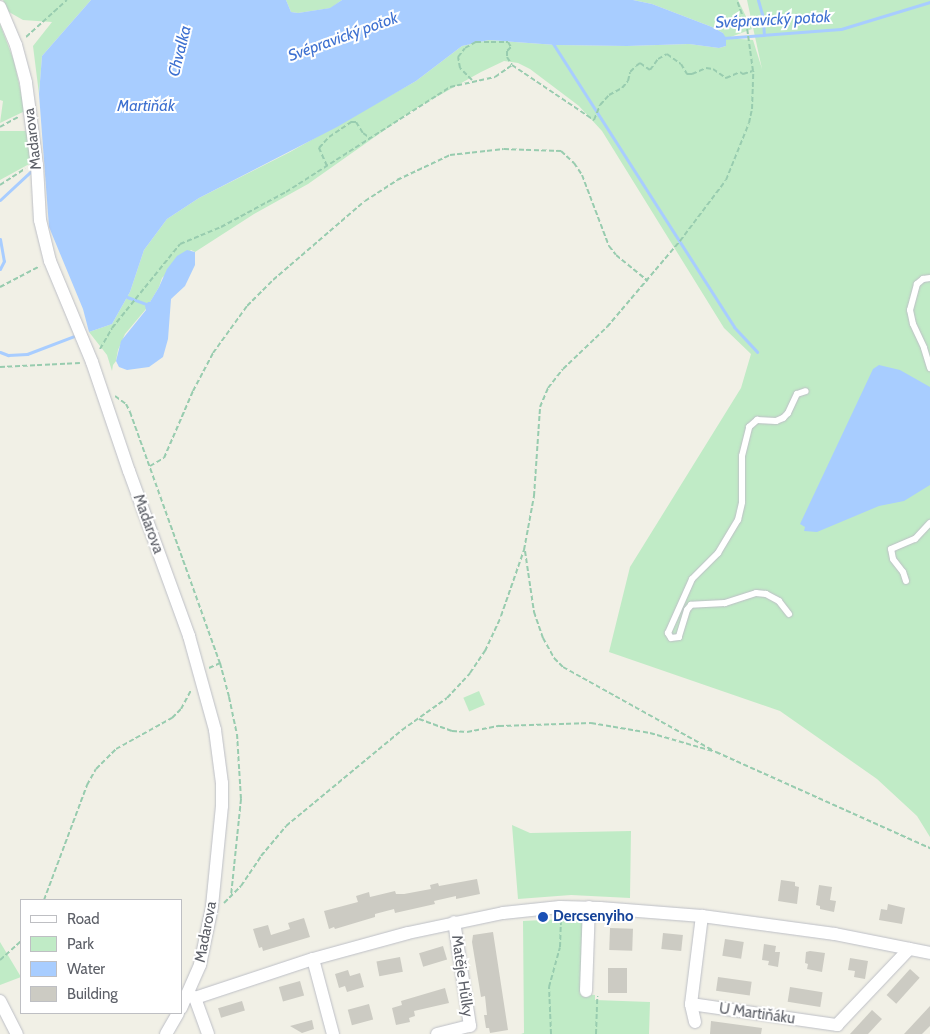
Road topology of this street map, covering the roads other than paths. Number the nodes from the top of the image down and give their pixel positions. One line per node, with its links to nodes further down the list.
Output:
1 (0, 7): 15 (street, Madarova)
2 (930, 278): 3 (lane)
3 (930, 368)
4 (806, 391): 7 (lane)
5 (930, 522): 6 (lane)
6 (906, 581)
7 (789, 614)
8 (588, 907): 9 (street); 10 (street); 14 (street)
9 (702, 916): 11 (street); 17 (street)
10 (454, 922): 13 (street); 25 (street, Matěje Hůlky)
11 (910, 949): 12 (street); 17 (street, U Martiňáku)
12 (930, 953)
13 (312, 959): 15 (street); 24 (street)
14 (586, 991)
15 (192, 996): 18 (street, Madarova); 23 (street)
16 (0, 1001): 21 (street)
17 (691, 1004): 20 (street)
18 (182, 1007)
19 (177, 1014): 22 (street)
20 (694, 1022)
21 (16, 1034)
22 (166, 1034)
23 (208, 1034)
24 (333, 1034)
25 (437, 1034)

